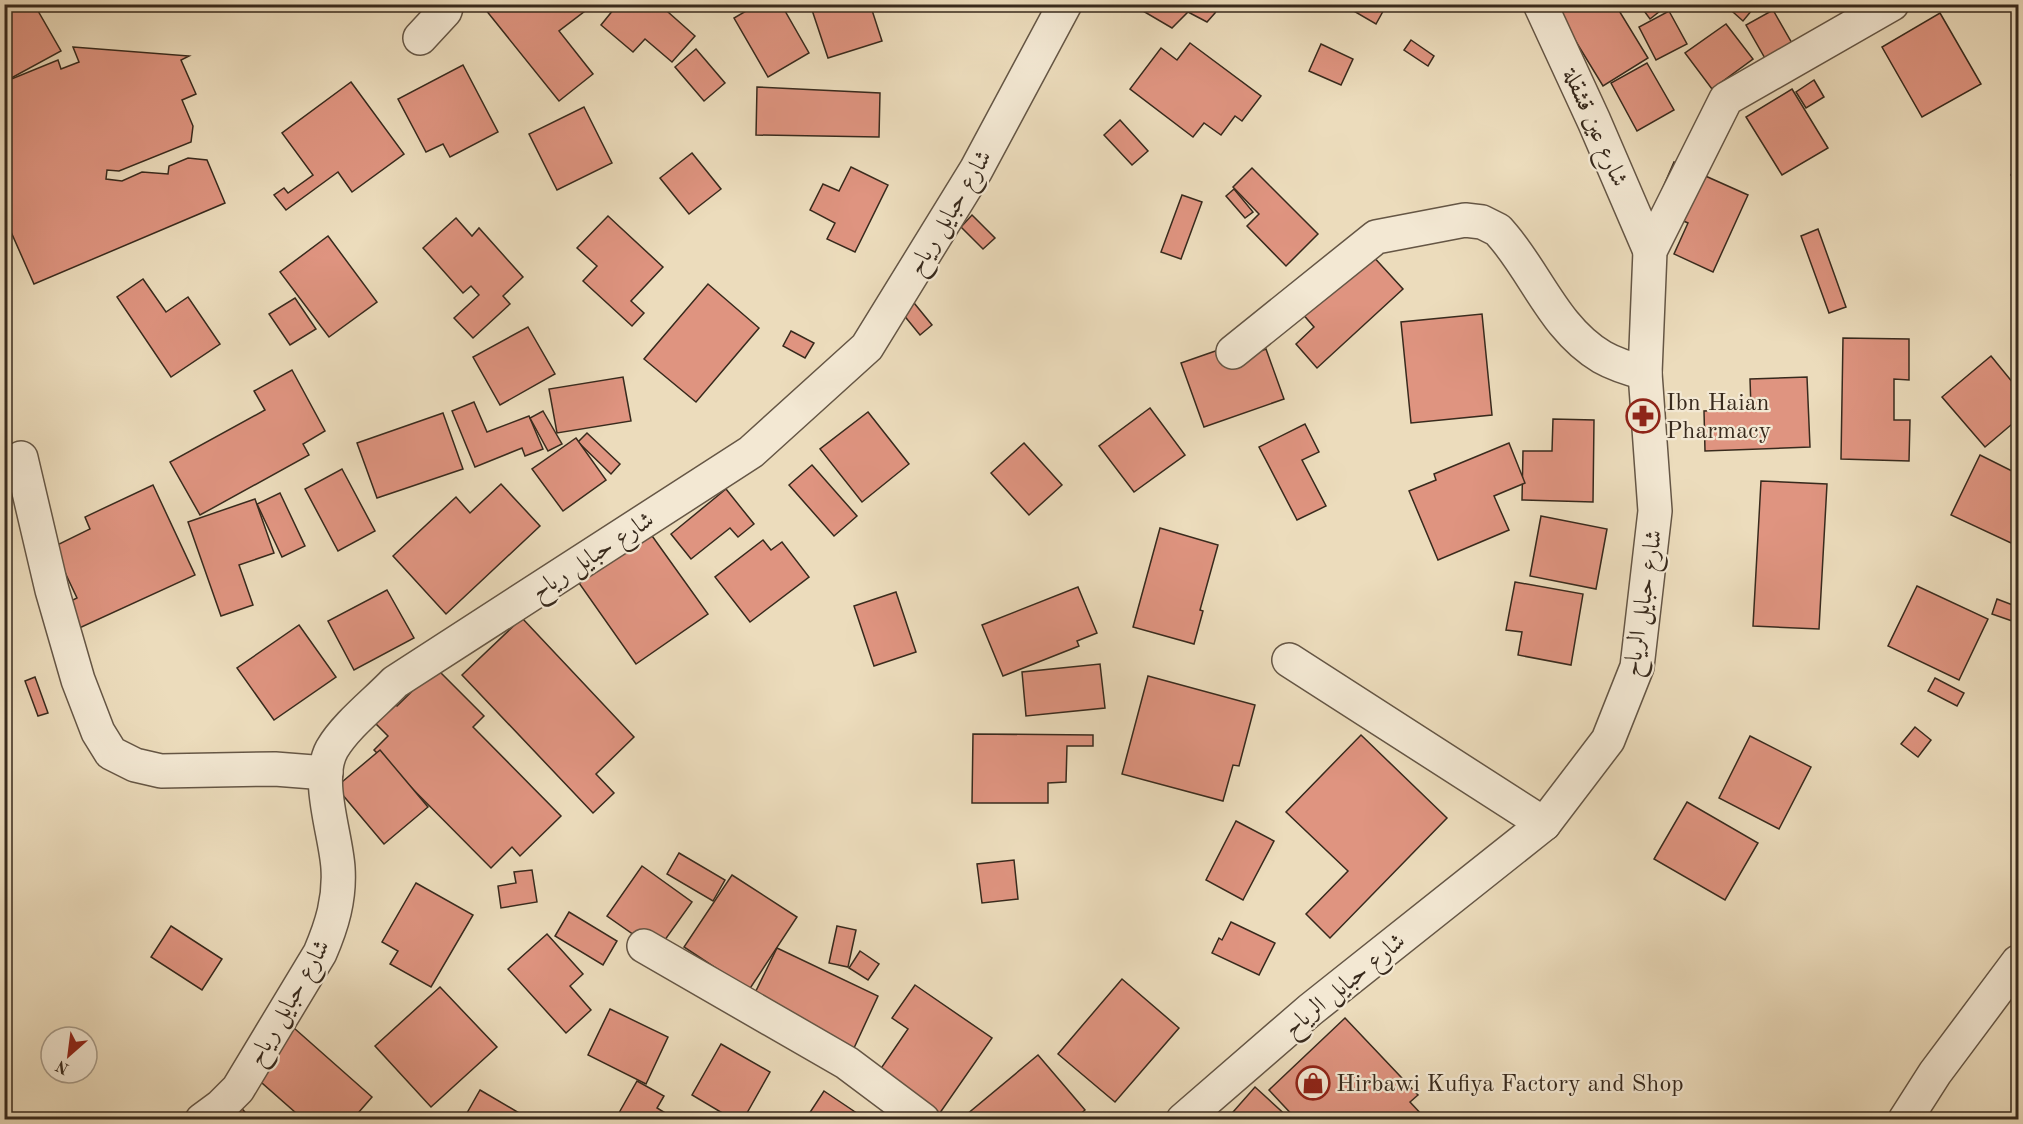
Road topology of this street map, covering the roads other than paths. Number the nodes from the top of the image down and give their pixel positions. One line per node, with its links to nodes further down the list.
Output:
1 (447, 4): 5 (street)
2 (1065, 4): 11 (street, شارع حبايل رياح)
3 (1540, 4): 6 (street, شارع عين قشقلة)
4 (1892, 4): 6 (street, شارع حبايل الرياح)
5 (420, 38)
6 (1650, 250): 8 (street, شارع حبايل الرياح)
7 (1233, 352): 8 (street)
8 (1645, 373): 12 (street, شارع حبايل الرياح)
9 (21, 458): 11 (street)
10 (1289, 660): 12 (street)
11 (326, 773): 15 (street, شارع حبايل رياح)
12 (1544, 824): 17 (street, شارع حبايل الرياح)
13 (644, 946): 16 (street)
14 (2019, 962): 18 (street)
15 (202, 1119)
16 (923, 1119)
17 (1183, 1119)
18 (1905, 1119)

